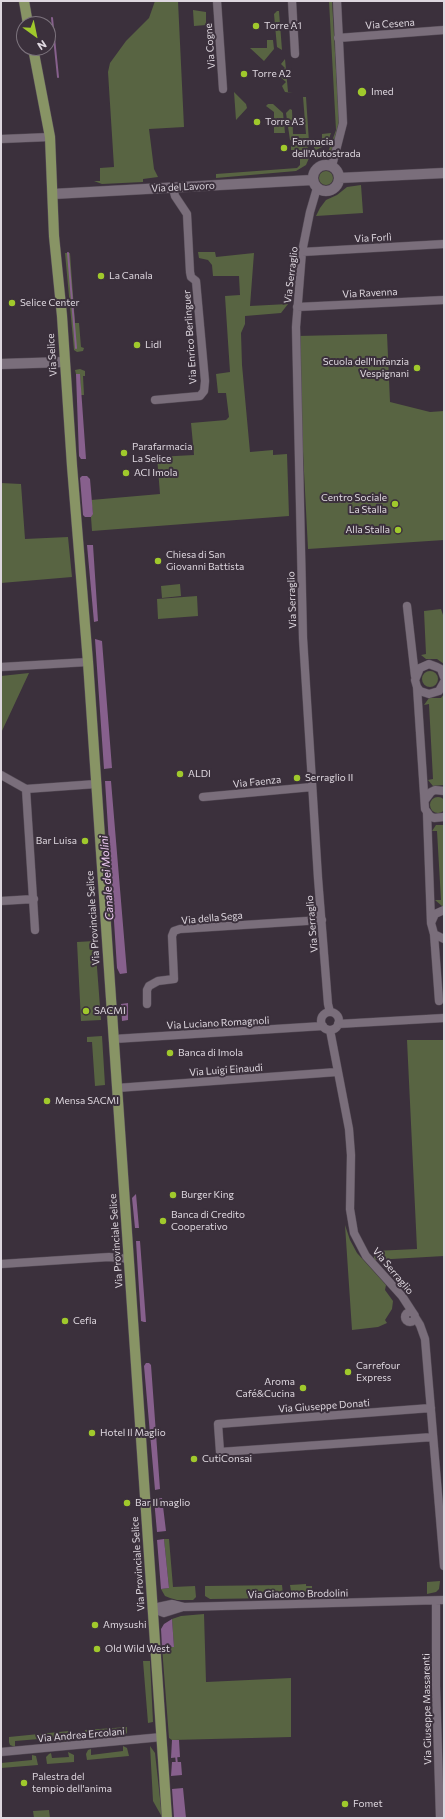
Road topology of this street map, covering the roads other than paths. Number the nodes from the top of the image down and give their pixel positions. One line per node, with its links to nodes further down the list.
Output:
1 (24, 1): 5 (main road)
2 (217, 1): 10 (street, Via Cogne)
3 (292, 1): 8 (street)
4 (336, 1): 7 (street)
5 (27, 16)
6 (444, 30): 7 (street, Via Cesena)
7 (338, 38): 13 (street)
8 (295, 54)
9 (35, 56): 11 (main road, Via Selice)
10 (223, 89)
11 (50, 137): 12 (street); 18 (main road, Via Selice)
12 (1, 139)
13 (332, 166): 15 (main road); 16 (main road)
14 (444, 173): 15 (main road)
15 (339, 178): 16 (main road, Via del Lavoro)
16 (315, 184): 17 (main road, Via del Lavoro); 20 (street, Via Serraglio)
17 (173, 188): 18 (main road, Via del Lavoro); 25 (street, Via Enrico Berlinguer)
18 (53, 194): 23 (main road, Via Selice)
19 (444, 244): 20 (street, Via Forlì)
20 (302, 252): 22 (street, Via Serraglio)
21 (444, 300): 22 (street, Via Ravenna)
22 (297, 307): 35 (street, Via Serraglio)
23 (64, 362): 24 (main road); 27 (main road, Via Selice)
24 (1, 364)
25 (155, 400)
26 (407, 606): 29 (street)
27 (88, 662): 28 (street); 34 (main road, Via Provinciale Selice)
28 (1, 666)
29 (415, 676): 30 (street); 32 (street)
30 (444, 677)
31 (444, 682): 32 (street)
32 (417, 687): 39 (street)
33 (1, 775): 36 (street)
34 (96, 784): 36 (street); 56 (main road, Via Provinciale Selice)
35 (312, 787): 38 (street, Via Faenza); 45 (street, Via Serraglio)
36 (26, 789): 42 (street)
37 (444, 792): 39 (street)
38 (204, 797)
39 (425, 800): 40 (street)
40 (427, 813): 41 (street); 46 (street)
41 (444, 817)
42 (34, 899): 43 (street); 47 (street)
43 (1, 901)
44 (444, 910): 46 (street)
45 (322, 920): 51 (street, Via della Sega); 52 (street, Via Serraglio)
46 (430, 923): 48 (street)
47 (35, 930)
48 (434, 934): 49 (street); 50 (street)
49 (444, 939)
50 (439, 1001)
51 (147, 1004)
52 (330, 1012): 54 (street, Via Serraglio); 55 (street)
53 (444, 1018): 54 (street)
54 (338, 1024): 55 (street)
55 (327, 1028): 56 (street, Via Luciano Romagnoli); 57 (street, Via Serraglio)
56 (114, 1039): 58 (main road, Via Provinciale Selice)
57 (337, 1072): 58 (street, Via Luigi Einaudi); 61 (street, Via Serraglio)
58 (117, 1088): 59 (main road, Via Provinciale Selice)
59 (129, 1259): 60 (street); 65 (main road, Via Provinciale Selice)
60 (1, 1264)
61 (431, 1408): 62 (street); 62 (street, Via Giuseppe Donati)
62 (433, 1437): 63 (street)
63 (444, 1566)
64 (440, 1600): 65 (street, Via Giacomo Brodolini); 69 (street, Via Giuseppe Massarenti)
65 (158, 1609): 66 (main road, Via Provinciale Selice)
66 (162, 1737): 67 (street, Via Andrea Ercolani); 68 (main road, Via Provinciale Selice)
67 (1, 1752)
68 (167, 1818)
69 (440, 1818)

